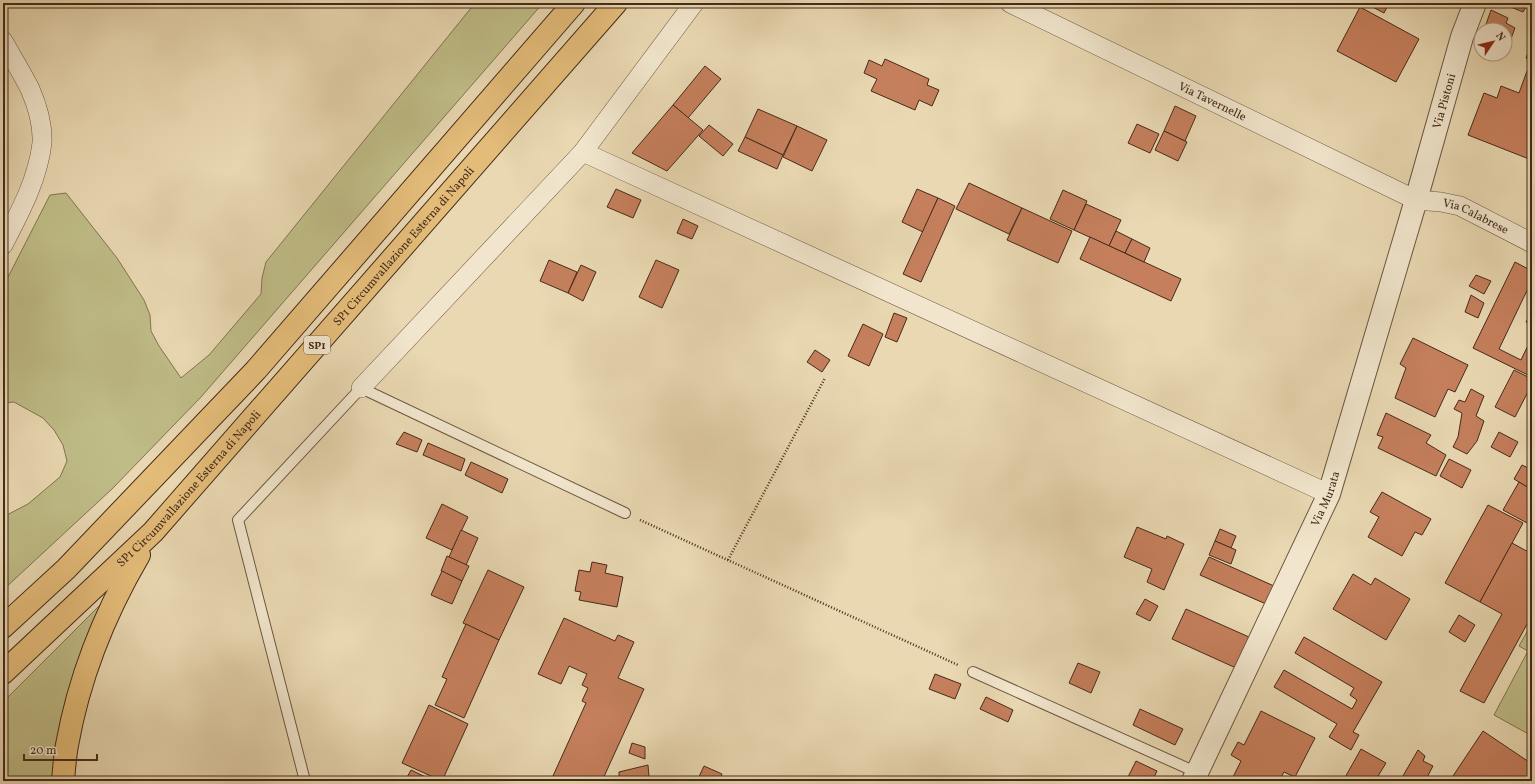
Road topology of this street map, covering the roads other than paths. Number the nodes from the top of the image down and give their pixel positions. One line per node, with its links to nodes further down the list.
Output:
1 (574, 3): 15 (highway, SP1)
2 (616, 3): 14 (highway, SP1 Circumvallazione Esterna di Napoli / SP1)
3 (694, 3): 7 (street)
4 (1010, 3): 8 (street, Via Tavernelle)
5 (1474, 3): 8 (street, Via Pistoni)
6 (3, 41): 10 (street)
7 (583, 152): 11 (street); 12 (street)
8 (1416, 200): 9 (street, Via Calabrese); 12 (street, Via Murata)
9 (1532, 243)
10 (3, 245)
11 (362, 388): 13 (lane); 20 (lane)
12 (1329, 494): 18 (street, Via Murata)
13 (625, 513)
14 (153, 532): 17 (highway, SP1 Circumvallazione Esterna di Napoli / SP1); 19 (highway)
15 (3, 627)
16 (973, 672): 18 (lane)
17 (3, 673)
18 (1196, 777)
19 (63, 781)
20 (305, 781)

